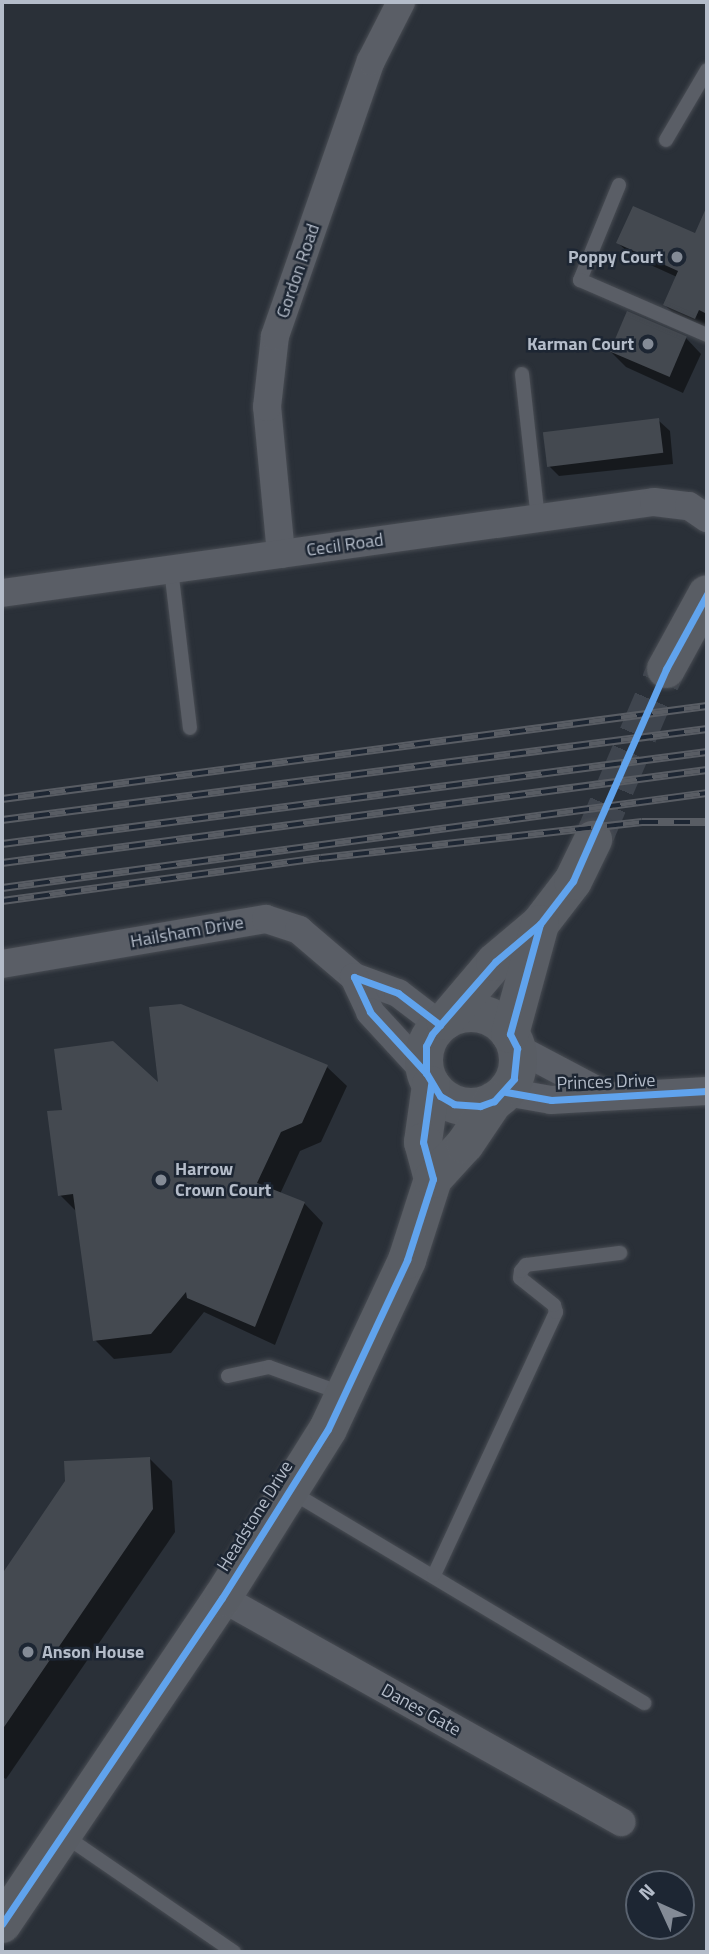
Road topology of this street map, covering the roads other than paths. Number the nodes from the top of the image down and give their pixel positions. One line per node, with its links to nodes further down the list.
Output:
1 (401, 2): 9 (street, Gordon Road)
2 (707, 70): 3 (lane)
3 (666, 140)
4 (619, 185): 5 (lane)
5 (707, 335)
6 (522, 373): 8 (lane)
7 (701, 508): 8 (street, Cecil Road)
8 (538, 518): 9 (street, Cecil Road)
9 (281, 554): 10 (street, Cecil Road)
10 (171, 569): 11 (street, Cecil Road); 14 (lane)
11 (2, 593)
12 (707, 594): 13 (street)
13 (666, 669)
14 (190, 728)
15 (593, 840): 16 (street)
16 (540, 924): 19 (street); 20 (street)
17 (2, 964): 18 (street, Hailsham Drive)
18 (355, 977): 19 (street, Hailsham Drive); 21 (street, Hailsham Drive)
19 (442, 1023): 20 (street); 21 (street)
20 (513, 1041): 23 (street, Princes Drive); 24 (street)
21 (428, 1079): 24 (street); 25 (street)
22 (707, 1091): 23 (street, Princes Drive)
23 (604, 1094): 24 (street, Princes Drive)
24 (500, 1096): 25 (street, Headstone Drive)
25 (433, 1179): 28 (street, Headstone Drive)
26 (620, 1253): 30 (lane)
27 (228, 1376): 28 (lane)
28 (345, 1394): 29 (street, Headstone Drive)
29 (289, 1490): 30 (lane); 31 (street, Headstone Drive)
30 (434, 1575): 32 (lane)
31 (222, 1598): 33 (street, Danes Gate); 34 (street, Headstone Drive)
32 (645, 1703)
33 (621, 1822)
34 (62, 1834): 35 (street, Headstone Drive); 36 (lane)
35 (2, 1924)
36 (234, 1952)

